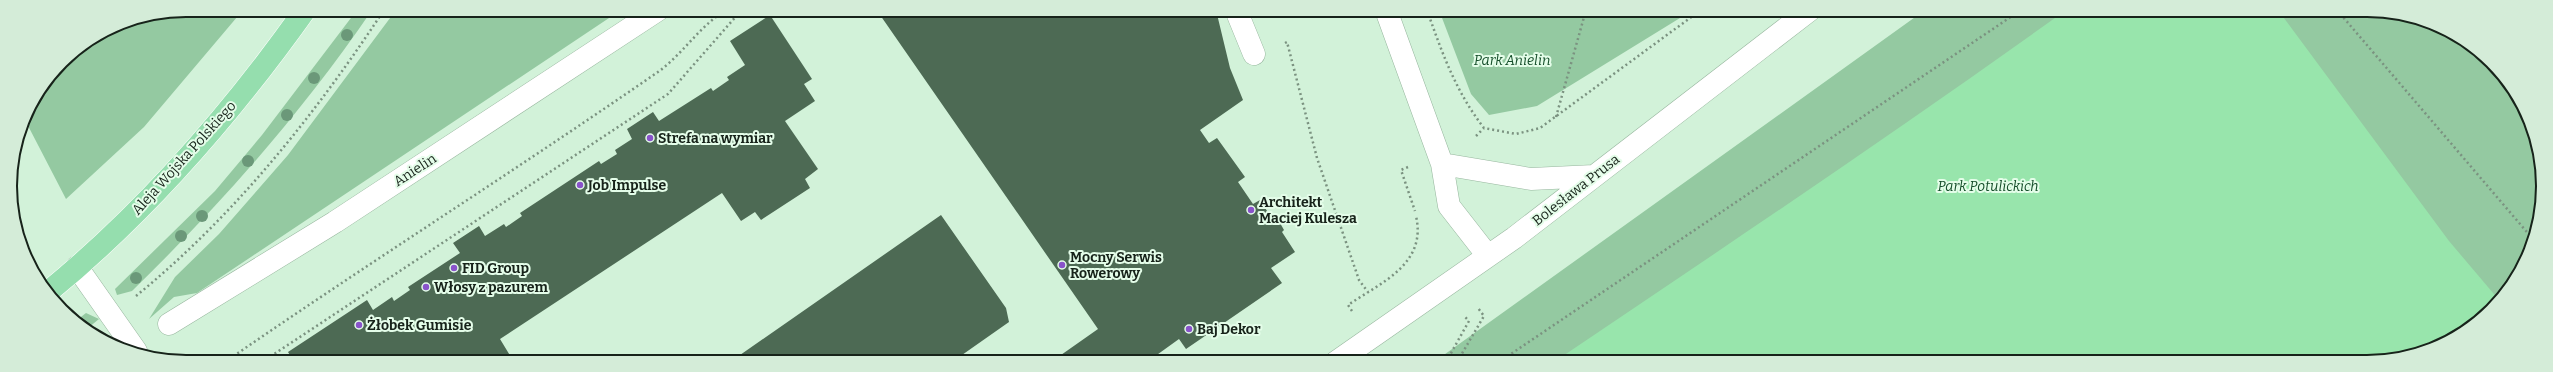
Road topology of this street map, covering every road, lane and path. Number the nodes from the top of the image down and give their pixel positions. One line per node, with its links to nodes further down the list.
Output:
1 (300, 17): 23 (main road, Aleja Wojska Polskiego)
2 (379, 17): 26 (path)
3 (647, 17): 30 (street, Anielin)
4 (715, 17): 32 (path)
5 (735, 17): 33 (path)
6 (1239, 17): 14 (street)
7 (1389, 17): 18 (street)
8 (1429, 17): 16 (path)
9 (1584, 17): 15 (path)
10 (1692, 17): 15 (path)
11 (1801, 17): 20 (street, Bolesława Prusa)
12 (2011, 17): 37 (path)
13 (2343, 17): 21 (path)
14 (1254, 54): 25 (path)
15 (1556, 117): 16 (path)
16 (1484, 128): 17 (path)
17 (1476, 137)
18 (1442, 164): 20 (street); 22 (street)
19 (1412, 165): 25 (path)
20 (1594, 176): 22 (street, Bolesława Prusa)
21 (2529, 234)
22 (1488, 256): 34 (street, Bolesława Prusa)
23 (78, 268): 24 (main road, Aleja Wojska Polskiego); 31 (street)
24 (52, 289)
25 (1368, 292): 28 (path)
26 (133, 299)
27 (1478, 308): 36 (path)
28 (1353, 312)
29 (1465, 317): 35 (path)
30 (169, 324)
31 (133, 346)
32 (235, 355)
33 (273, 355)
34 (1346, 355)
35 (1450, 355)
36 (1461, 355)
37 (1510, 355)

